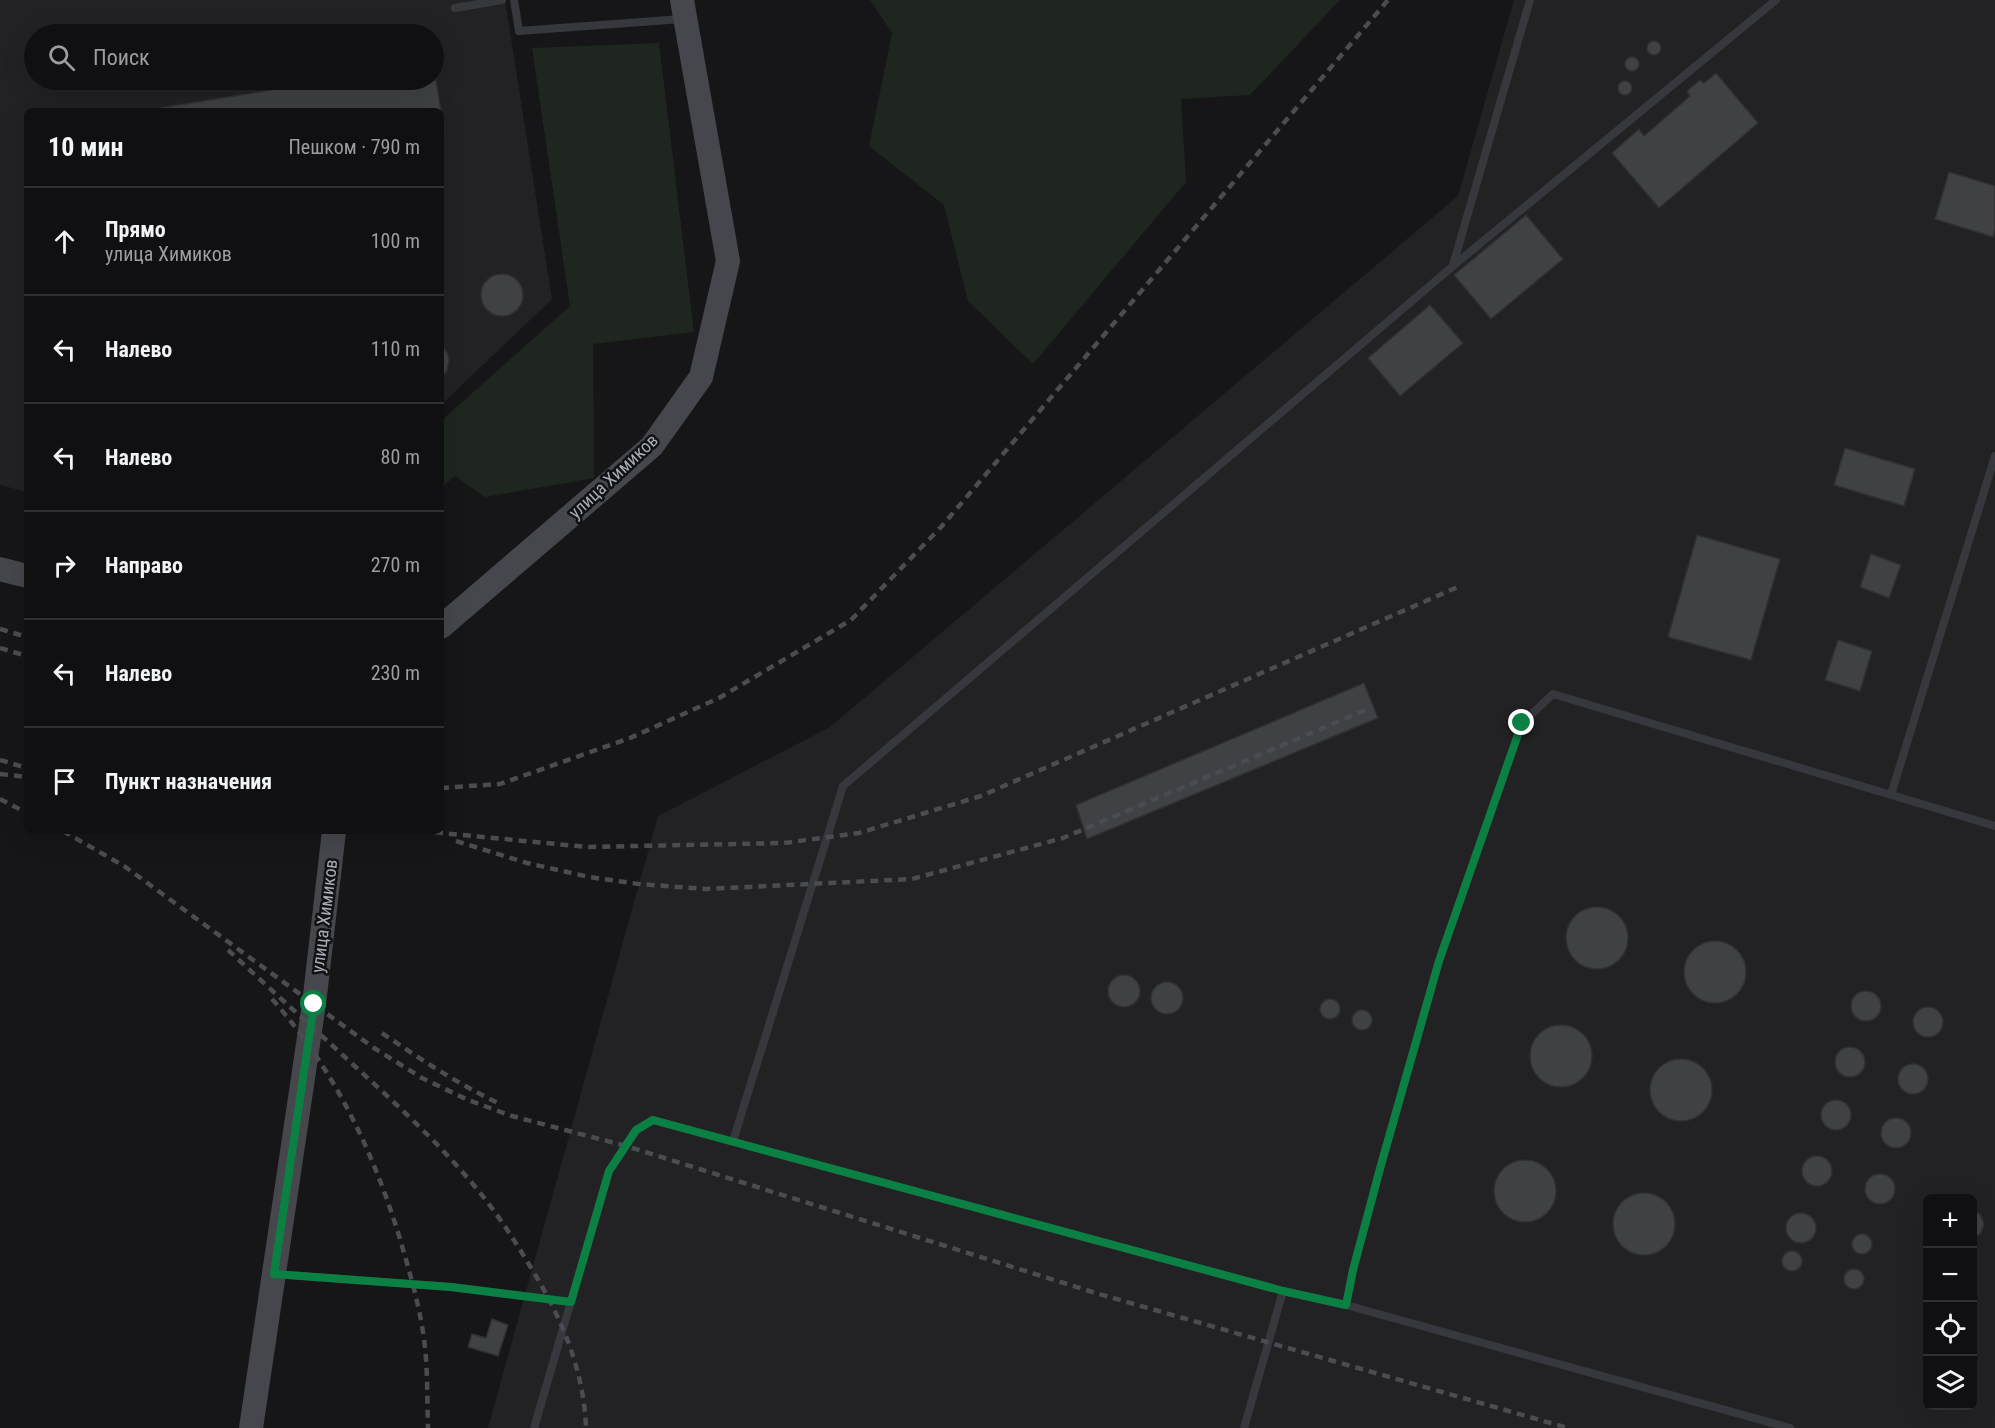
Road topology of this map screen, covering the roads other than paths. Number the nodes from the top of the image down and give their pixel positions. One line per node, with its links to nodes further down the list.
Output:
1 (502, 0): 5 (lane)
2 (514, 0): 6 (lane)
3 (1530, 0): 7 (lane)
4 (1776, 0): 7 (lane)
5 (455, 9)
6 (684, 9): 11 (street, улица Химиков)
7 (1453, 266): 15 (lane)
8 (1995, 456): 12 (lane)
9 (0, 569): 10 (street)
10 (24, 575)
11 (444, 624)
12 (1891, 795): 13 (lane); 19 (lane)
13 (1995, 826)
14 (334, 834): 16 (street, улица Химиков)
15 (733, 1141): 17 (lane); 18 (lane)
16 (274, 1274): 18 (lane); 20 (street, улица Химиков)
17 (1283, 1291): 19 (lane); 22 (lane)
18 (571, 1302): 21 (lane)
19 (1346, 1305): 23 (lane)
20 (251, 1428)
21 (534, 1428)
22 (1244, 1428)
23 (1790, 1428)

